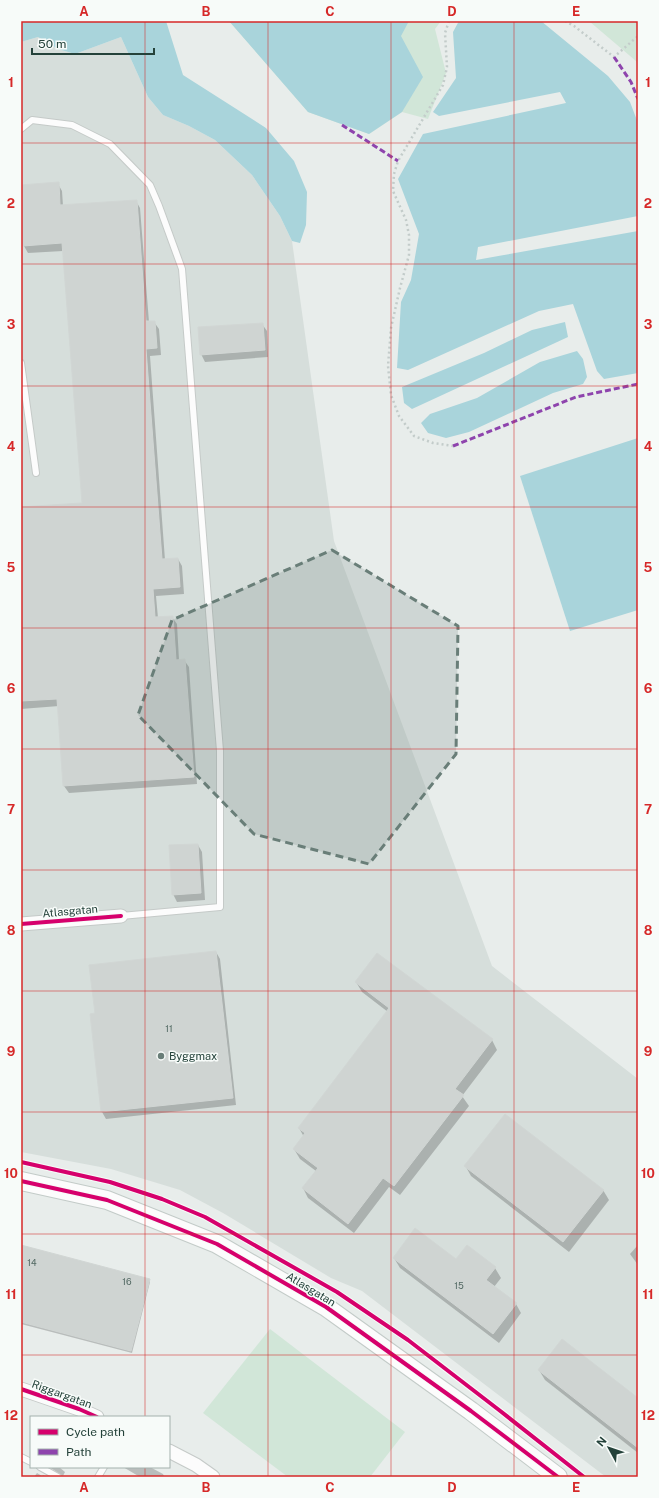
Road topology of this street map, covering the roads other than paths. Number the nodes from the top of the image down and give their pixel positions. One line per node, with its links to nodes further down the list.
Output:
1 (21, 129): 4 (lane)
2 (21, 363): 3 (lane)
3 (36, 473)
4 (121, 916): 5 (street, Atlasgatan)
5 (21, 924)
6 (21, 1181): 17 (street, Atlasgatan)
7 (22, 1392): 8 (street, Riggargatan)
8 (94, 1416)
9 (170, 1452): 16 (street)
10 (21, 1457): 11 (lane)
11 (30, 1462)
12 (42, 1468): 14 (lane)
13 (103, 1468): 15 (lane)
14 (58, 1477)
15 (98, 1477)
16 (213, 1477)
17 (558, 1477)

